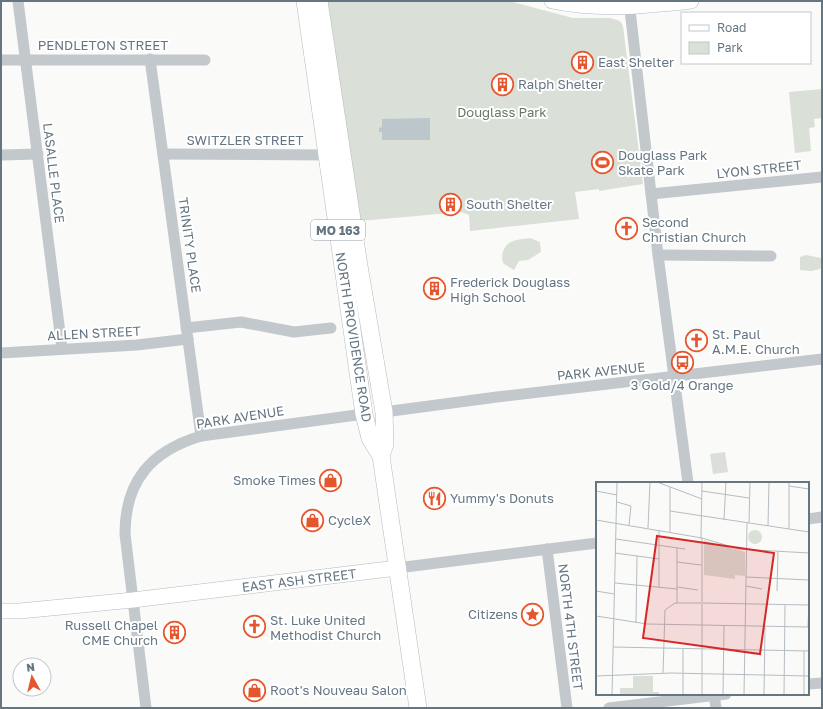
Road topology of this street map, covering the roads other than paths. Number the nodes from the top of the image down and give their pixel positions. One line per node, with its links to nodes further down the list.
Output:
1 (18, 1): 9 (street, LASALLE PLACE)
2 (305, 1): 14 (main road, NORTH PROVIDENCE ROAD / MO 163)
3 (318, 1): 26 (main road, NORTH PROVIDENCE ROAD / MO 163)
4 (552, 1): 6 (street)
5 (691, 1): 6 (street)
6 (629, 4): 16 (street)
7 (150, 59): 9 (street, PENDLETON STREET); 10 (street, PENDLETON STREET); 13 (street, TRINITY PLACE)
8 (1, 60): 9 (street, PENDLETON STREET)
9 (26, 60): 12 (street, LASALLE PLACE)
10 (205, 60)
11 (1, 154): 12 (street)
12 (38, 154): 21 (street, LASALLE PLACE)
13 (163, 154): 14 (street, SWITZLER STREET); 20 (street, TRINITY PLACE)
14 (328, 155): 24 (main road, NORTH PROVIDENCE ROAD / MO 163)
15 (822, 177): 16 (street, LYON STREET)
16 (651, 194): 17 (street)
17 (658, 256): 18 (street); 25 (street)
18 (771, 256)
19 (331, 328): 20 (street, ALLEN STREET)
20 (187, 334): 21 (street, ALLEN STREET); 28 (street, TRINITY PLACE)
21 (62, 349): 22 (street, ALLEN STREET)
22 (1, 353)
23 (822, 359): 25 (street, PARK AVENUE)
24 (357, 364): 26 (main road); 27 (main road, NORTH PROVIDENCE ROAD / MO 163)
25 (673, 377): 26 (street, PARK AVENUE); 30 (street)
26 (384, 412): 29 (main road, NORTH PROVIDENCE ROAD / MO 163)
27 (364, 414): 28 (street, PARK AVENUE); 29 (main road, NORTH PROVIDENCE ROAD / MO 163)
28 (201, 436): 36 (street, PARK AVENUE)
29 (383, 450): 35 (main road, NORTH PROVIDENCE ROAD / MO 163)
30 (688, 482)
31 (822, 517): 32 (street)
32 (809, 518)
33 (596, 543): 34 (street, EAST ASH STREET)
34 (547, 549): 35 (street, EAST ASH STREET); 44 (street, NORTH 4TH STREET)
35 (397, 568): 36 (street, EAST ASH STREET); 43 (main road, NORTH PROVIDENCE ROAD / MO 163)
36 (133, 600): 37 (street, EAST ASH STREET); 42 (street, PARK AVENUE)
37 (1, 611)
38 (822, 682): 39 (street)
39 (809, 684)
40 (710, 695): 45 (street)
41 (718, 695): 46 (street)
42 (146, 708)
43 (418, 708)
44 (567, 708)
45 (609, 708)
46 (716, 708)

